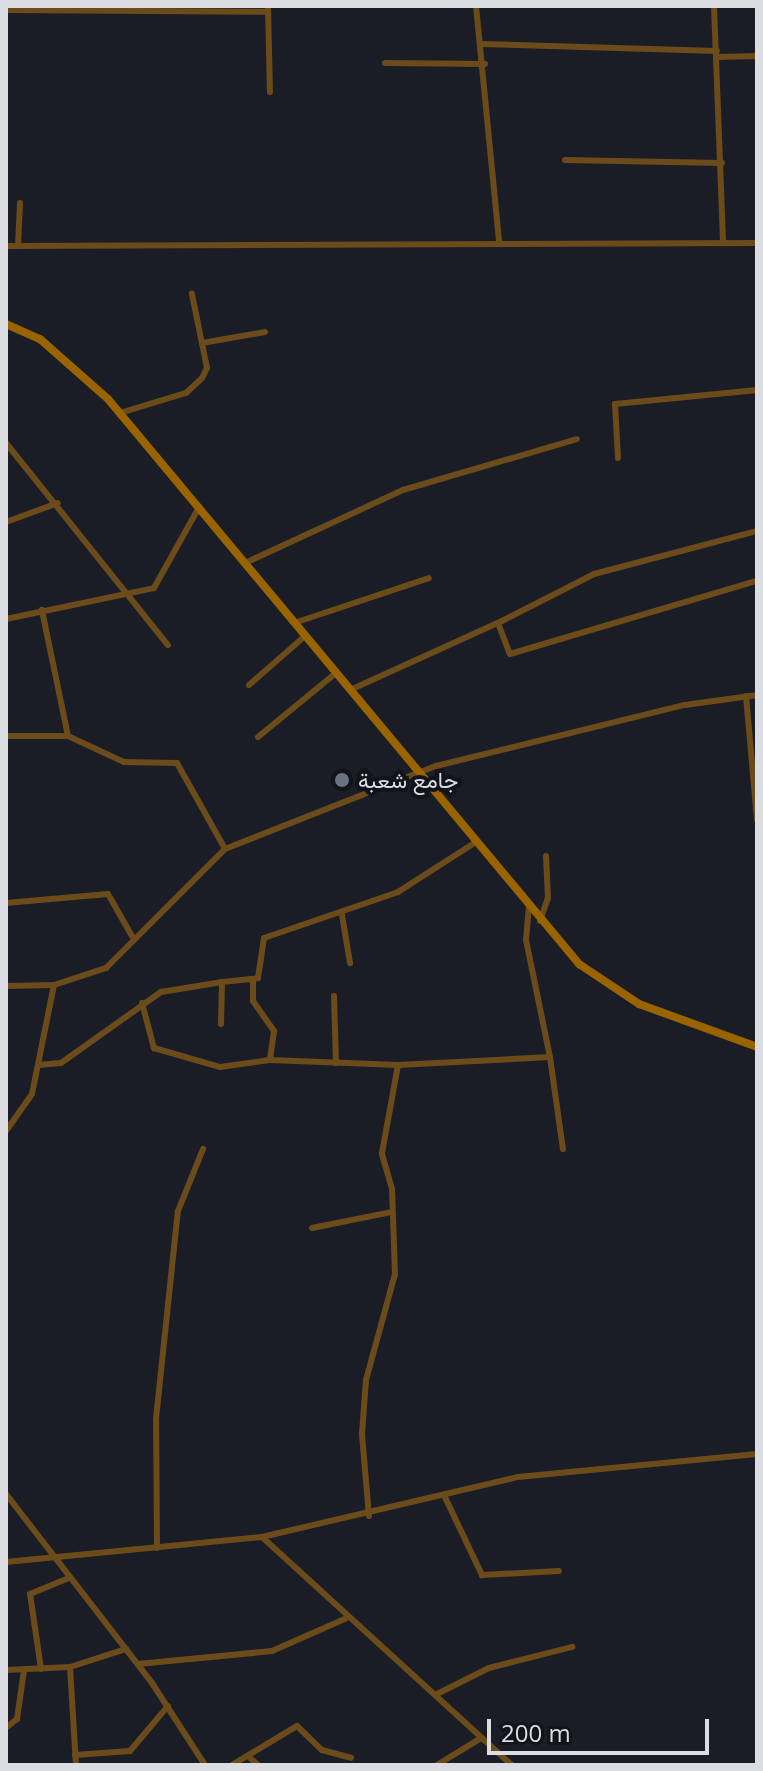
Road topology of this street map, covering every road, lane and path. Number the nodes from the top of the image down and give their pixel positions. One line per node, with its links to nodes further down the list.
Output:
1 (476, 6): 5 (street)
2 (714, 6): 6 (street)
3 (268, 9): 4 (street); 10 (street)
4 (6, 10)
5 (482, 44): 6 (street); 9 (street)
6 (717, 54): 7 (street); 12 (street)
7 (757, 56)
8 (385, 63): 9 (street)
9 (485, 64): 14 (street)
10 (270, 92)
11 (565, 160): 12 (street)
12 (722, 163): 15 (street)
13 (20, 203): 18 (street)
14 (499, 241): 15 (street); 18 (street)
15 (723, 243): 16 (street)
16 (757, 243)
17 (6, 246): 18 (street)
18 (18, 246)
19 (192, 294): 22 (street)
20 (6, 324): 24 (street)
21 (265, 332): 22 (street)
22 (202, 343): 24 (street)
23 (757, 390): 27 (street)
24 (120, 413): 29 (street)
25 (577, 439): 32 (street)
26 (6, 443): 28 (street)
27 (618, 458)
28 (58, 503): 30 (street); 35 (street)
29 (199, 507): 32 (street); 35 (street)
30 (6, 522)
31 (757, 531): 39 (street)
32 (245, 563): 38 (street)
33 (429, 578): 38 (street)
34 (757, 581): 39 (street)
35 (131, 593): 36 (street); 41 (street)
36 (42, 610): 37 (street); 48 (street)
37 (6, 619)
38 (294, 623): 40 (street)
39 (498, 623): 44 (street)
40 (305, 636): 42 (street); 43 (street)
41 (168, 645)
42 (336, 673): 44 (street); 49 (street)
43 (249, 685)
44 (350, 690): 50 (street)
45 (757, 695): 46 (street)
46 (746, 696): 50 (street); 51 (street)
47 (6, 736): 48 (street)
48 (68, 736): 53 (street)
49 (258, 737)
50 (418, 771): 52 (street); 53 (street)
51 (757, 820)
52 (476, 842): 56 (street); 57 (street)
53 (225, 849): 59 (street)
54 (546, 856): 58 (street)
55 (6, 903): 59 (street)
56 (529, 908): 58 (street); 69 (street)
57 (342, 915): 60 (street); 61 (street)
58 (540, 921): 68 (street)
59 (132, 936): 63 (street)
60 (350, 963)
61 (253, 981): 62 (street); 70 (street)
62 (222, 982): 66 (street); 67 (street)
63 (54, 985): 64 (street); 72 (street)
64 (6, 986)
65 (334, 996): 71 (street)
66 (142, 1003): 70 (street); 72 (street)
67 (221, 1024)
68 (757, 1047)
69 (550, 1057): 73 (street); 76 (street)
70 (270, 1060): 71 (street)
71 (336, 1063): 73 (street)
72 (38, 1065): 74 (street)
73 (398, 1065): 77 (street)
74 (6, 1131)
75 (203, 1149): 84 (street)
76 (563, 1149)
77 (392, 1212): 78 (street); 82 (street)
78 (312, 1228)
79 (757, 1454): 81 (street)
80 (6, 1494): 85 (street)
81 (444, 1495): 82 (street); 87 (street)
82 (369, 1516): 83 (street)
83 (262, 1537): 84 (street); 89 (street)
84 (157, 1548): 85 (street)
85 (53, 1559): 86 (street); 88 (street)
86 (6, 1562)
87 (559, 1571)
88 (69, 1578): 91 (street); 94 (street)
89 (345, 1619): 92 (street); 97 (street)
90 (572, 1647): 97 (street)
91 (126, 1649): 92 (street); 93 (street)
92 (138, 1664): 98 (street)
93 (70, 1667): 94 (street); 101 (street)
94 (41, 1669): 96 (street)
95 (6, 1670): 96 (street)
96 (24, 1670): 99 (street)
97 (437, 1694): 100 (street)
98 (168, 1706): 101 (street); 105 (street)
99 (7, 1727)
100 (481, 1738): 108 (street); 109 (street)
101 (75, 1755): 104 (street)
102 (248, 1756): 103 (street); 106 (street); 107 (street)
103 (351, 1758)
104 (76, 1765)
105 (205, 1765)
106 (232, 1765)
107 (258, 1765)
108 (437, 1765)
109 (512, 1765)

